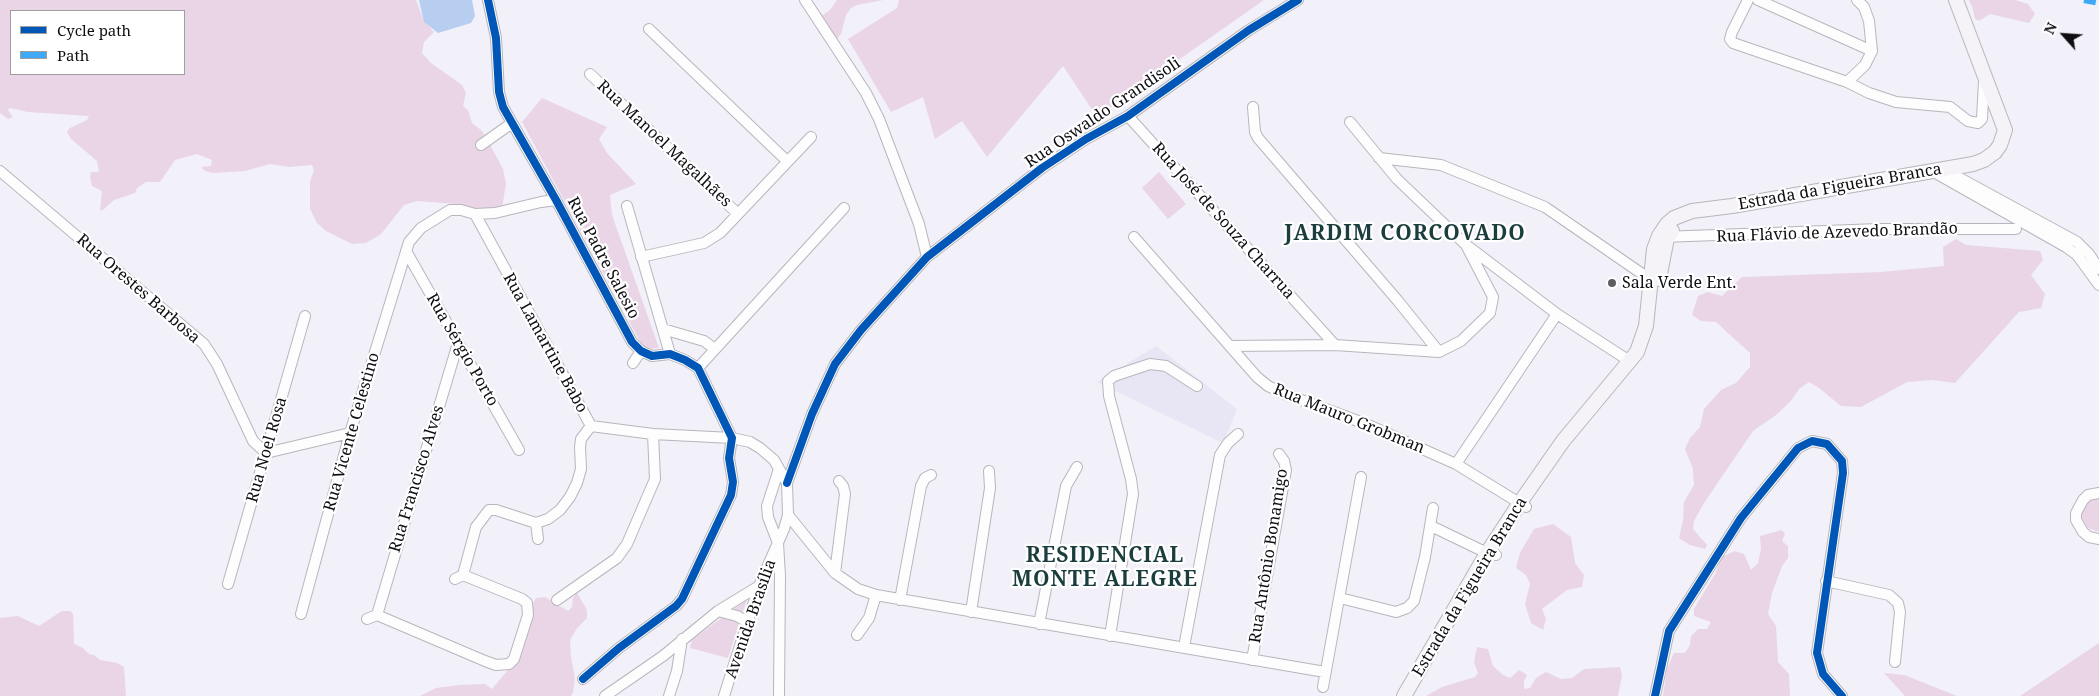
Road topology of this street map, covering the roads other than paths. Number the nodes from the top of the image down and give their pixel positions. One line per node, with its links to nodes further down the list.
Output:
1 (488, 0): 16 (street, Rua Padre Salesio)
2 (805, 0): 34 (street)
3 (1298, 0): 14 (street, Rua Oswaldo Grandisoli)
4 (1748, 0): 12 (street)
5 (1758, 0): 9 (street)
6 (1857, 0): 9 (street)
7 (1956, 0): 11 (main road, Estrada da Figueira Branca)
8 (649, 29): 20 (street)
9 (1872, 51): 12 (street)
10 (590, 74): 27 (street, Rua Manoel Magalhães)
11 (1985, 75): 12 (street); 21 (main road, Estrada da Figueira Branca)
12 (1847, 82)
13 (1253, 107): 48 (street)
14 (1128, 116): 34 (street, Rua Oswaldo Grandisoli); 40 (street, Rua José de Souza Charrua)
15 (1350, 122): 19 (street)
16 (512, 124): 18 (street); 23 (street, Rua Padre Salesio)
17 (811, 137): 20 (street)
18 (481, 146)
19 (1379, 158): 31 (street); 36 (street)
20 (787, 161): 27 (street)
21 (1937, 170): 30 (main road, Estrada da Figueira Branca); 35 (street); 37 (street)
22 (0, 171): 60 (street, Rua Orestes Barbosa)
23 (556, 200): 26 (street, Rua Vicente Celestino); 47 (street, Rua Padre Salesio)
24 (627, 206): 33 (street)
25 (844, 208): 46 (street)
26 (475, 214): 32 (street, Rua Vicente Celestino); 54 (street, Rua Lamartine Babo)
27 (738, 214): 33 (street)
28 (2016, 229): 30 (street, Rua Flávio de Azevedo Brandão)
29 (1134, 237): 43 (street, Rua Mauro Grobman)
30 (1663, 237): 36 (main road, Estrada da Figueira Branca); 71 (main road)
31 (1466, 245): 38 (street); 48 (street)
32 (406, 251): 42 (street, Rua Sérgio Porto); 55 (street, Rua Vicente Celestino)
33 (641, 257): 41 (street)
34 (927, 257): 69 (street, Rua Oswaldo Grandisoli)
35 (2099, 269)
36 (1651, 280): 50 (main road, Estrada da Figueira Branca)
37 (2099, 285)
38 (1557, 314): 50 (street); 62 (street)
39 (305, 316): 60 (street, Rua Noel Rosa)
40 (1318, 326): 44 (street); 45 (street, Rua José de Souza Charrua)
41 (663, 329): 46 (street); 49 (street)
42 (458, 343): 59 (street, Rua Sérgio Porto); 74 (street, Rua Francisco Alves)
43 (1230, 346): 44 (street); 62 (street, Rua Mauro Grobman)
44 (1317, 346): 45 (street)
45 (1335, 346): 48 (street)
46 (715, 350): 52 (street)
47 (641, 351): 49 (street); 51 (street)
48 (1439, 352)
49 (670, 354): 52 (street)
50 (1631, 362): 71 (main road, Estrada da Figueira Branca)
51 (633, 363)
52 (698, 368): 58 (street)
53 (1197, 386): 94 (street)
54 (591, 426): 56 (street, Rua Lamartine Babo); 74 (street)
55 (350, 433): 60 (street); 90 (street, Rua Vicente Celestino)
56 (653, 434): 58 (street, Rua Lamartine Babo); 86 (street)
57 (1238, 434): 96 (street)
58 (732, 438): 64 (street, Rua Lamartine Babo); 102 (street)
59 (518, 450)
60 (266, 453): 82 (street, Rua Noel Rosa)
61 (1279, 454): 98 (street, Rua Antônio Bonamigo)
62 (1456, 464): 71 (street, Rua Mauro Grobman)
63 (1077, 467): 92 (street)
64 (779, 469): 69 (street, Rua Lamartine Babo); 78 (street)
65 (989, 471): 89 (street)
66 (931, 474): 87 (street)
67 (1362, 477): 85 (street)
68 (839, 481): 80 (street)
69 (787, 483): 73 (street)
70 (2099, 493): 77 (street)
71 (1523, 506): 79 (main road, Estrada da Figueira Branca)
72 (1433, 508): 75 (street)
73 (788, 515): 78 (street, Avenida Brasília); 80 (street)
74 (536, 522): 76 (street)
75 (1430, 526): 79 (street); 85 (street)
76 (538, 538)
77 (2099, 539)
78 (778, 543): 83 (street, Avenida Brasília); 107 (street)
79 (1491, 554): 108 (main road, Estrada da Figueira Branca)
80 (835, 573): 84 (street)
81 (1826, 581): 99 (street); 109 (street); 110 (street)
82 (228, 584)
83 (759, 586): 88 (street); 91 (street, Avenida Brasília)
84 (876, 595): 87 (street); 93 (street)
85 (1340, 598): 101 (street)
86 (557, 600)
87 (900, 600): 89 (street)
88 (718, 611): 91 (street); 95 (street)
89 (971, 612): 92 (street)
90 (302, 614)
91 (748, 622): 106 (street, Avenida Brasília)
92 (1039, 624): 94 (street)
93 (857, 635)
94 (1110, 636): 96 (street)
95 (682, 640): 97 (street); 100 (street)
96 (1184, 647): 98 (street)
97 (663, 656): 100 (street); 104 (street)
98 (1252, 660): 101 (street)
99 (1895, 662)
100 (676, 671): 105 (street)
101 (1325, 672): 103 (street)
102 (583, 679)
103 (1323, 687)
104 (605, 696)
105 (669, 696)
106 (724, 696)
107 (779, 696)
108 (1404, 696)
109 (1655, 696)
110 (1842, 696)

